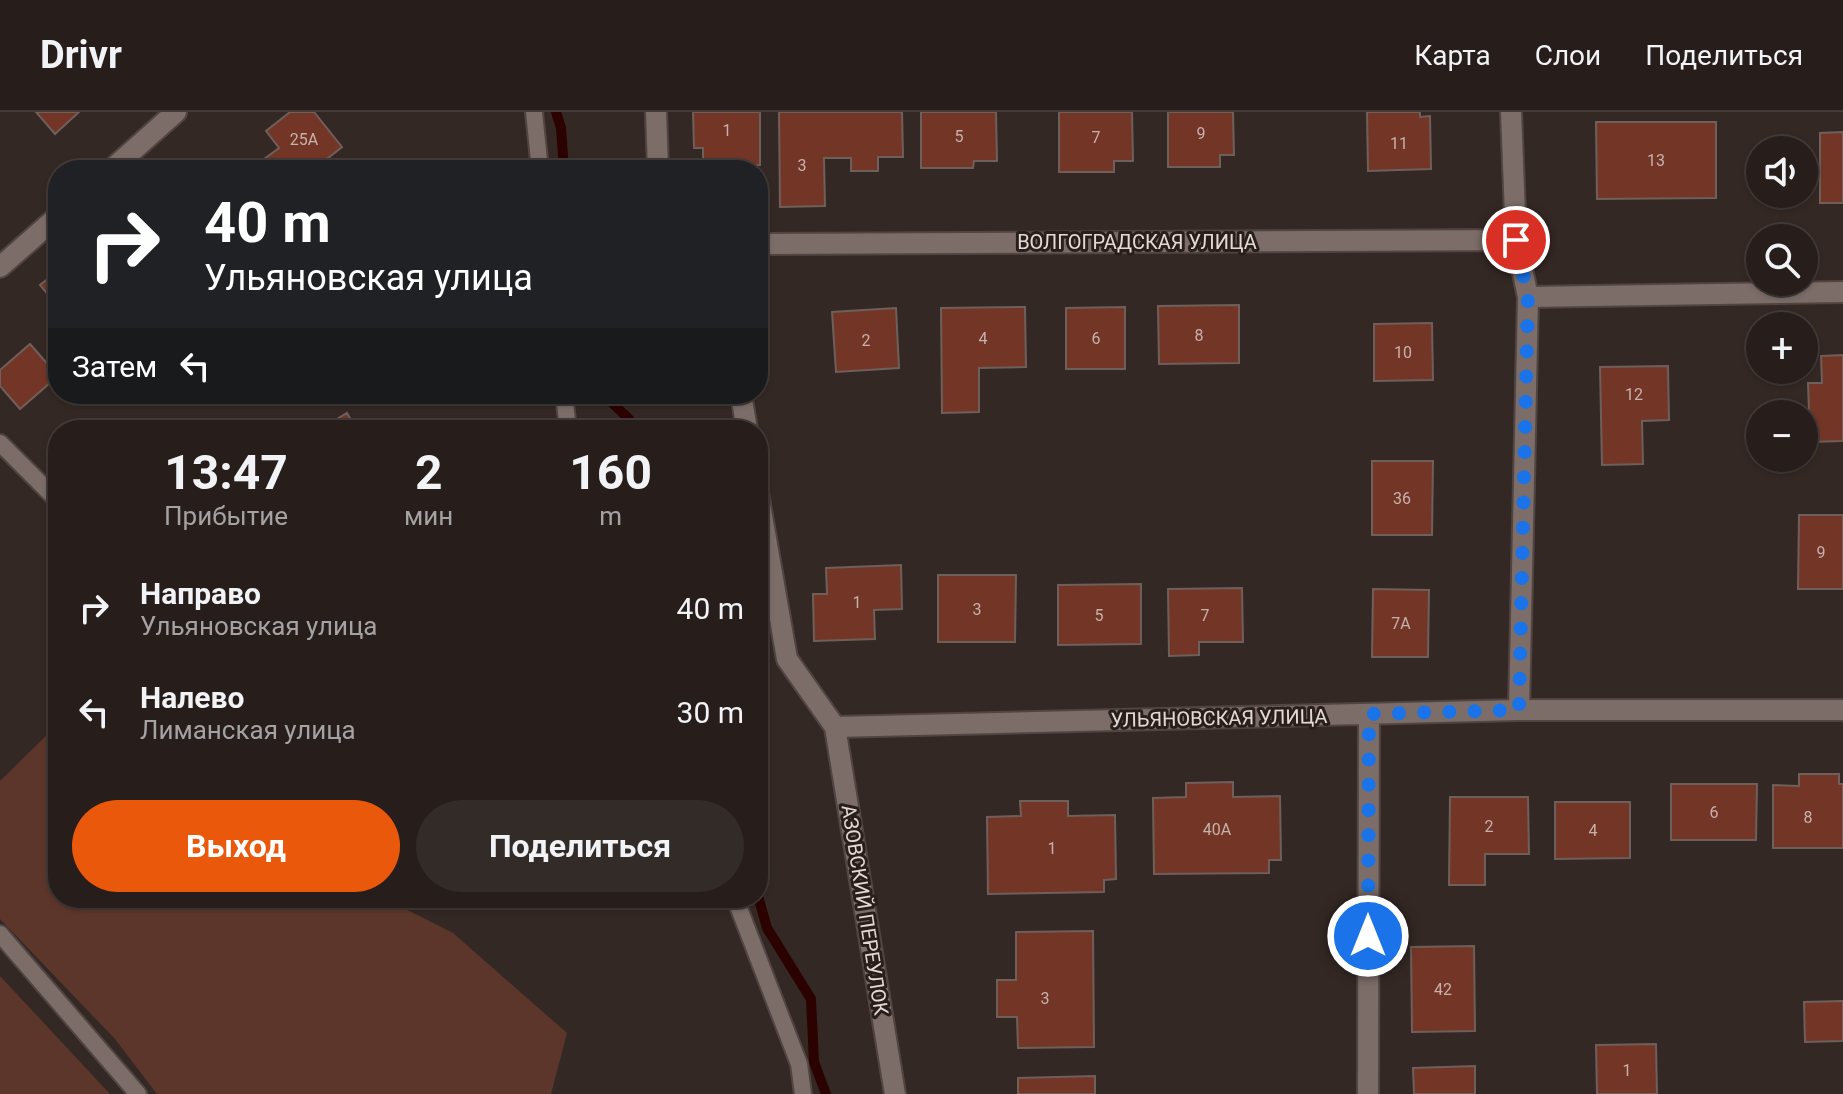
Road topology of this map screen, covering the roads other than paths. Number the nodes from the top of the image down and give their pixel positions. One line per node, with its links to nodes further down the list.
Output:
1 (176, 112): 5 (street)
2 (534, 112): 6 (lane)
3 (656, 112): 7 (street)
4 (1511, 112): 9 (street)
5 (122, 160)
6 (539, 160)
7 (658, 160)
8 (48, 225): 11 (street)
9 (1516, 240): 10 (street, ВОЛГОГРАДСКАЯ УЛИЦА); 13 (street)
10 (768, 244)
11 (0, 267)
12 (1843, 292): 13 (street)
13 (1528, 297): 17 (street)
14 (0, 443): 15 (lane)
15 (48, 491)
16 (768, 550): 20 (street)
17 (1519, 710): 18 (street, УЛЬЯНОВСКАЯ УЛИЦА); 19 (street, УЛЬЯНОВСКАЯ УЛИЦА)
18 (1843, 710)
19 (1369, 714): 20 (street, УЛЬЯНОВСКАЯ УЛИЦА); 26 (street)
20 (835, 727): 25 (street, АЗОВСКИЙ ПЕРЕУЛОК)
21 (739, 908): 24 (lane)
22 (0, 934): 23 (lane)
23 (138, 1094)
24 (803, 1094)
25 (895, 1094)
26 (1368, 1094)

